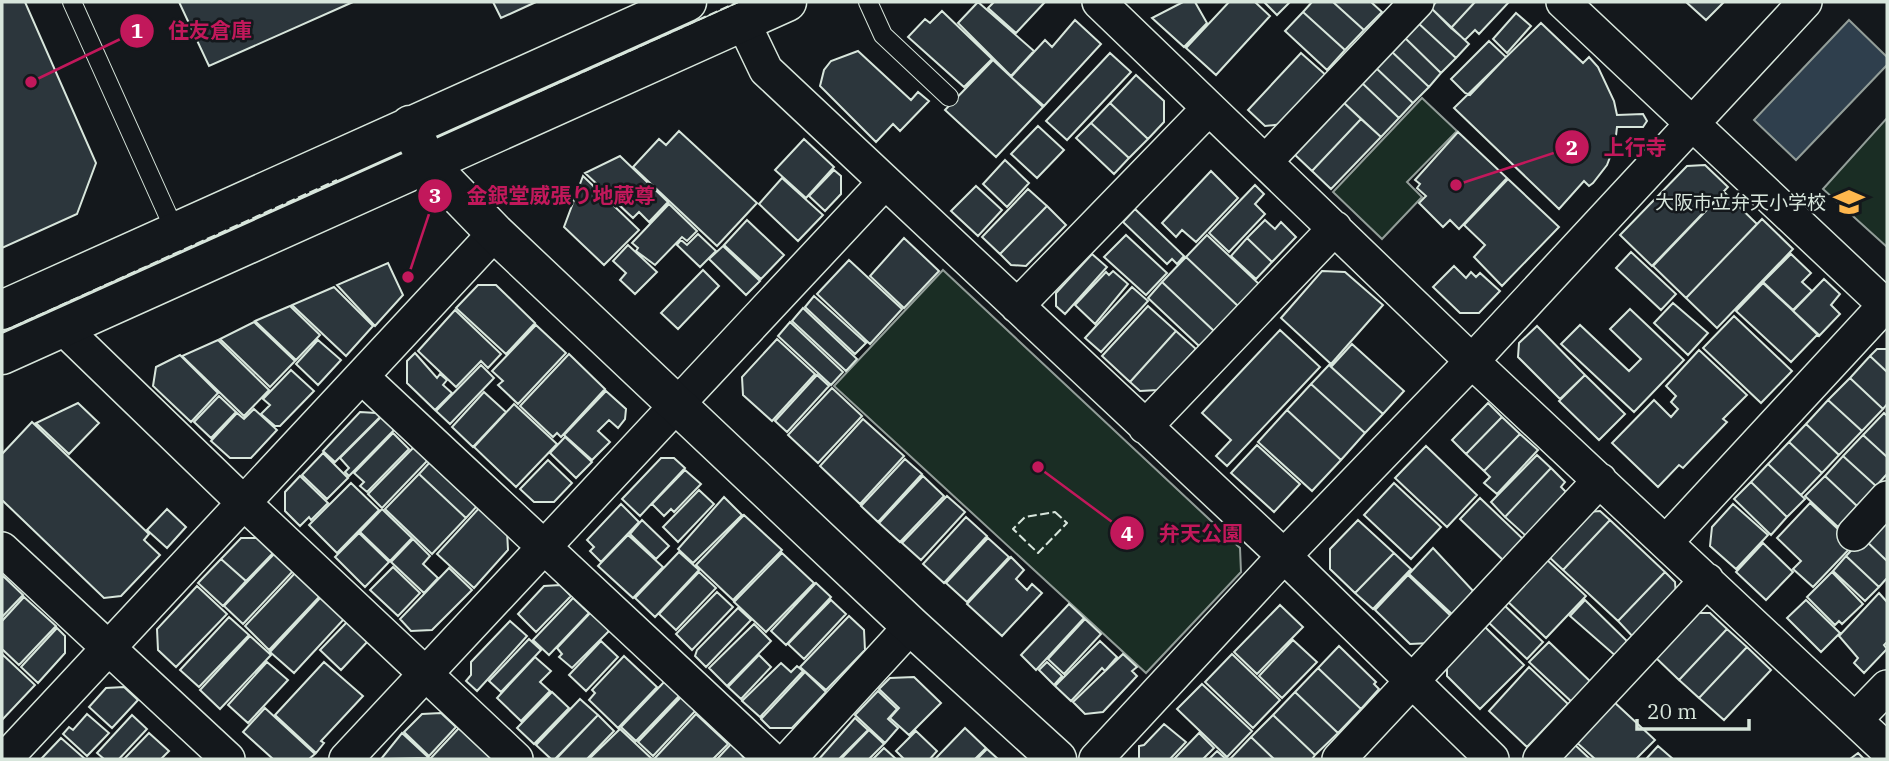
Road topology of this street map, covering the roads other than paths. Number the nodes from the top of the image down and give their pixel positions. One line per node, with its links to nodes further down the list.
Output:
1 (72, 2): 18 (lane)
2 (687, 2): 13 (street)
3 (788, 2): 9 (street)
4 (868, 2): 10 (lane)
5 (1099, 2): 11 (street)
6 (1417, 2): 14 (street)
7 (1563, 2): 12 (street)
8 (1805, 2): 12 (street)
9 (743, 22): 15 (street); 16 (street)
10 (949, 97)
11 (1209, 108): 14 (street); 20 (street)
12 (1691, 123): 21 (street); 25 (street)
13 (410, 125): 15 (street); 18 (street)
14 (1265, 162): 17 (street)
15 (428, 164): 19 (street); 23 (street)
16 (886, 182): 20 (street); 27 (street)
17 (1335, 229): 25 (street); 28 (street)
18 (175, 231): 22 (street)
19 (495, 233): 26 (street); 27 (street)
20 (1017, 306): 28 (street)
21 (1886, 306): 33 (street)
22 (2, 310)
23 (63, 328): 24 (street); 31 (street)
24 (2, 355)
25 (1473, 360): 29 (street); 36 (street)
26 (362, 377): 31 (street); 34 (street)
27 (677, 406): 34 (street); 38 (street)
28 (1144, 427): 36 (street)
29 (1600, 480): 33 (street); 41 (street)
30 (1887, 498): 32 (street)
31 (244, 504): 39 (street); 40 (street)
32 (1854, 534)
33 (1666, 542): 37 (street)
34 (546, 546): 40 (street); 49 (street)
35 (2, 550): 39 (street)
36 (1284, 556): 41 (street); 52 (street)
37 (1707, 580): 43 (street); 55 (street)
38 (911, 626): 50 (street); 51 (street)
39 (110, 649): 45 (street); 46 (street)
40 (426, 674): 47 (street); 48 (street)
41 (1412, 680): 53 (street); 54 (street)
42 (1887, 687): 43 (street)
43 (1855, 720): 44 (street)
44 (1887, 750)
45 (5, 759)
46 (228, 759)
47 (346, 759)
48 (516, 759)
49 (771, 759)
50 (789, 759)
51 (1057, 759)
52 (1096, 759)
53 (1339, 759)
54 (1492, 759)
55 (1540, 759)

